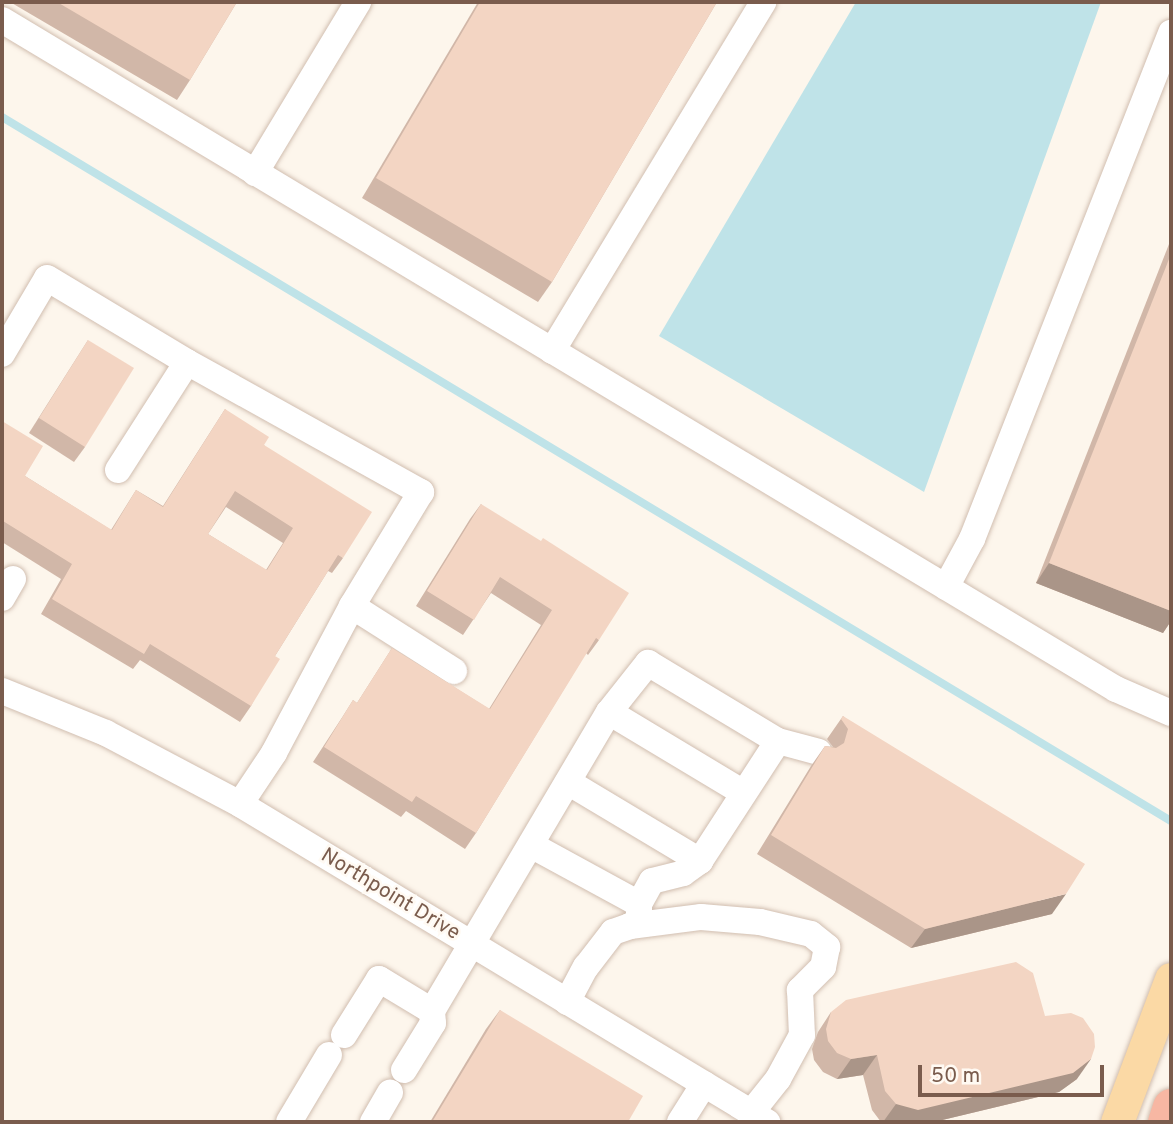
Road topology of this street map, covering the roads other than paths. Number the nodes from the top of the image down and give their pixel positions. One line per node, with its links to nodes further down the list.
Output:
1 (358, 2): 5 (street)
2 (762, 2): 6 (street)
3 (2, 20): 5 (street)
4 (1171, 33): 10 (street)
5 (255, 173): 6 (street)
6 (552, 351): 10 (street)
7 (2, 354): 8 (street)
8 (187, 362): 9 (street); 11 (street)
9 (118, 470)
10 (946, 587): 15 (street)
11 (352, 606): 12 (street); 20 (street)
12 (454, 671)
13 (2, 691): 20 (street, Northpoint Drive)
14 (609, 712): 16 (street); 18 (street); 19 (street)
15 (1171, 713)
16 (778, 741): 17 (street); 19 (street)
17 (819, 752)
18 (568, 782): 21 (street); 22 (street)
19 (744, 793): 22 (street)
20 (240, 804): 24 (street, Northpoint Drive)
21 (531, 845): 23 (street); 24 (street)
22 (701, 861): 23 (street)
23 (639, 915): 26 (street); 32 (street)
24 (471, 944): 26 (street, Northpoint Drive); 27 (street)
25 (1171, 979): 36 (main road)
26 (568, 1002): 29 (street, Northpoint Drive)
27 (432, 1011): 28 (street); 33 (street)
28 (404, 1070)
29 (704, 1084): 32 (street, Northpoint Drive); 35 (street)
30 (390, 1093): 34 (street)
31 (1171, 1107): 37 (highway)
32 (759, 1117)
33 (289, 1122)
34 (373, 1122)
35 (680, 1122)
36 (1117, 1122)
37 (1166, 1122)

